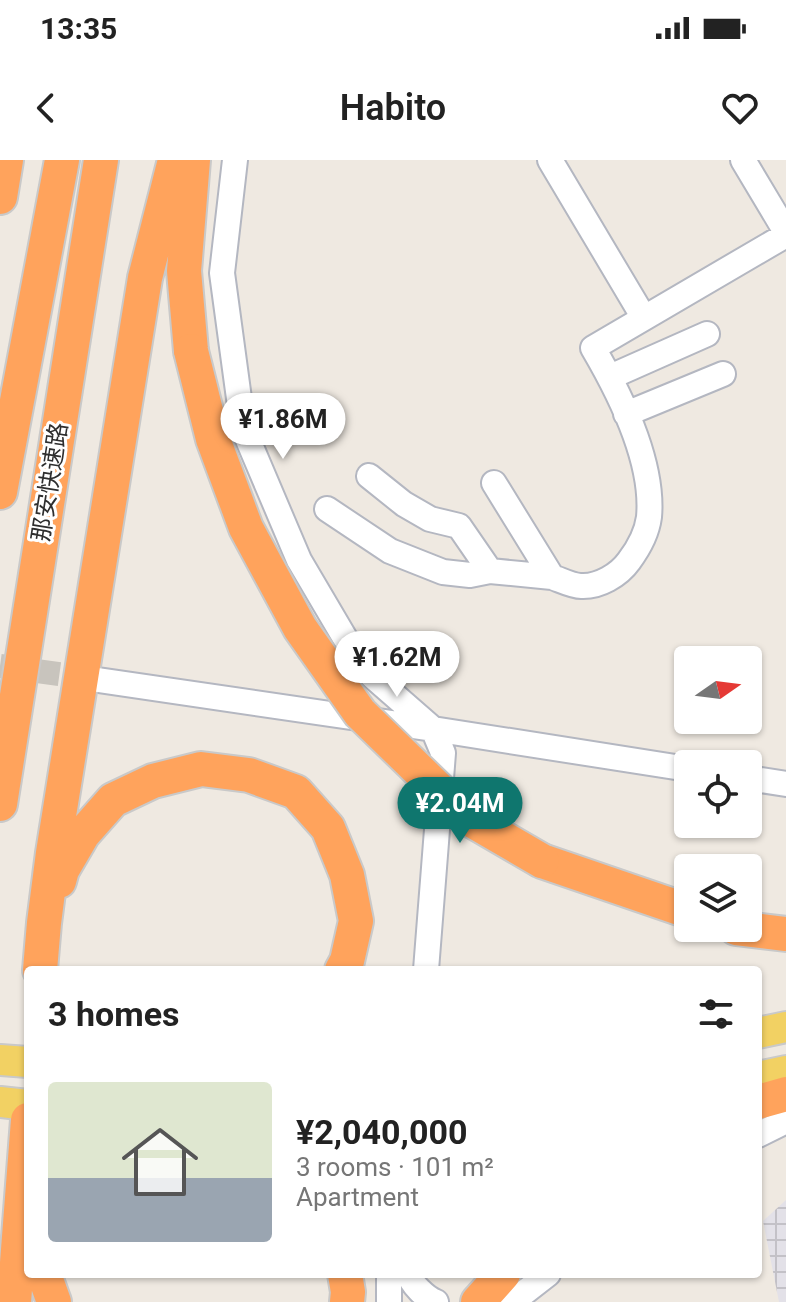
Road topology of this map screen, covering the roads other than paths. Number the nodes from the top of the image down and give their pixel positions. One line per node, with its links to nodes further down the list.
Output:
1 (6, 160): 9 (highway)
2 (62, 160): 18 (highway, 那安快速路)
3 (101, 160): 27 (highway, 那安快速路)
4 (175, 160): 29 (highway)
5 (193, 160): 28 (highway, bridge)
6 (235, 160): 23 (street)
7 (550, 160): 11 (street)
8 (743, 160): 10 (street)
9 (0, 197)
10 (786, 233): 11 (street)
11 (644, 318): 14 (street)
12 (707, 334): 14 (street)
13 (723, 374): 15 (street)
14 (610, 377): 15 (street)
15 (626, 414): 21 (street)
16 (369, 476): 20 (street)
17 (494, 483): 21 (street)
18 (0, 492)
19 (327, 509): 20 (street)
20 (490, 571): 21 (street)
21 (552, 577)
22 (98, 680): 23 (street)
23 (433, 729): 24 (street); 34 (street); 35 (street)
24 (674, 767)
25 (762, 780): 26 (street)
26 (786, 784)
27 (0, 804)
28 (674, 906)
29 (44, 923): 32 (highway); 33 (highway)
30 (762, 931): 31 (highway)
31 (786, 934)
32 (40, 966)
33 (344, 966)
34 (412, 966)
35 (426, 966)
36 (786, 1027): 37 (main road)
37 (762, 1032)
38 (0, 1060): 39 (main road)
39 (24, 1062)
40 (786, 1071): 41 (main road)
41 (762, 1076)
42 (786, 1094): 43 (highway)
43 (762, 1101)
44 (0, 1102): 45 (main road)
45 (24, 1105)
46 (786, 1121): 47 (street)
47 (762, 1133)
48 (24, 1222): 55 (highway)
49 (45, 1278): 56 (highway)
50 (346, 1278): 57 (highway)
51 (389, 1278): 58 (street)
52 (410, 1278): 59 (street)
53 (531, 1278): 54 (street)
54 (505, 1284): 60 (highway)
55 (14, 1302)
56 (54, 1302)
57 (347, 1302)
58 (389, 1302)
59 (436, 1302)
60 (478, 1302)

